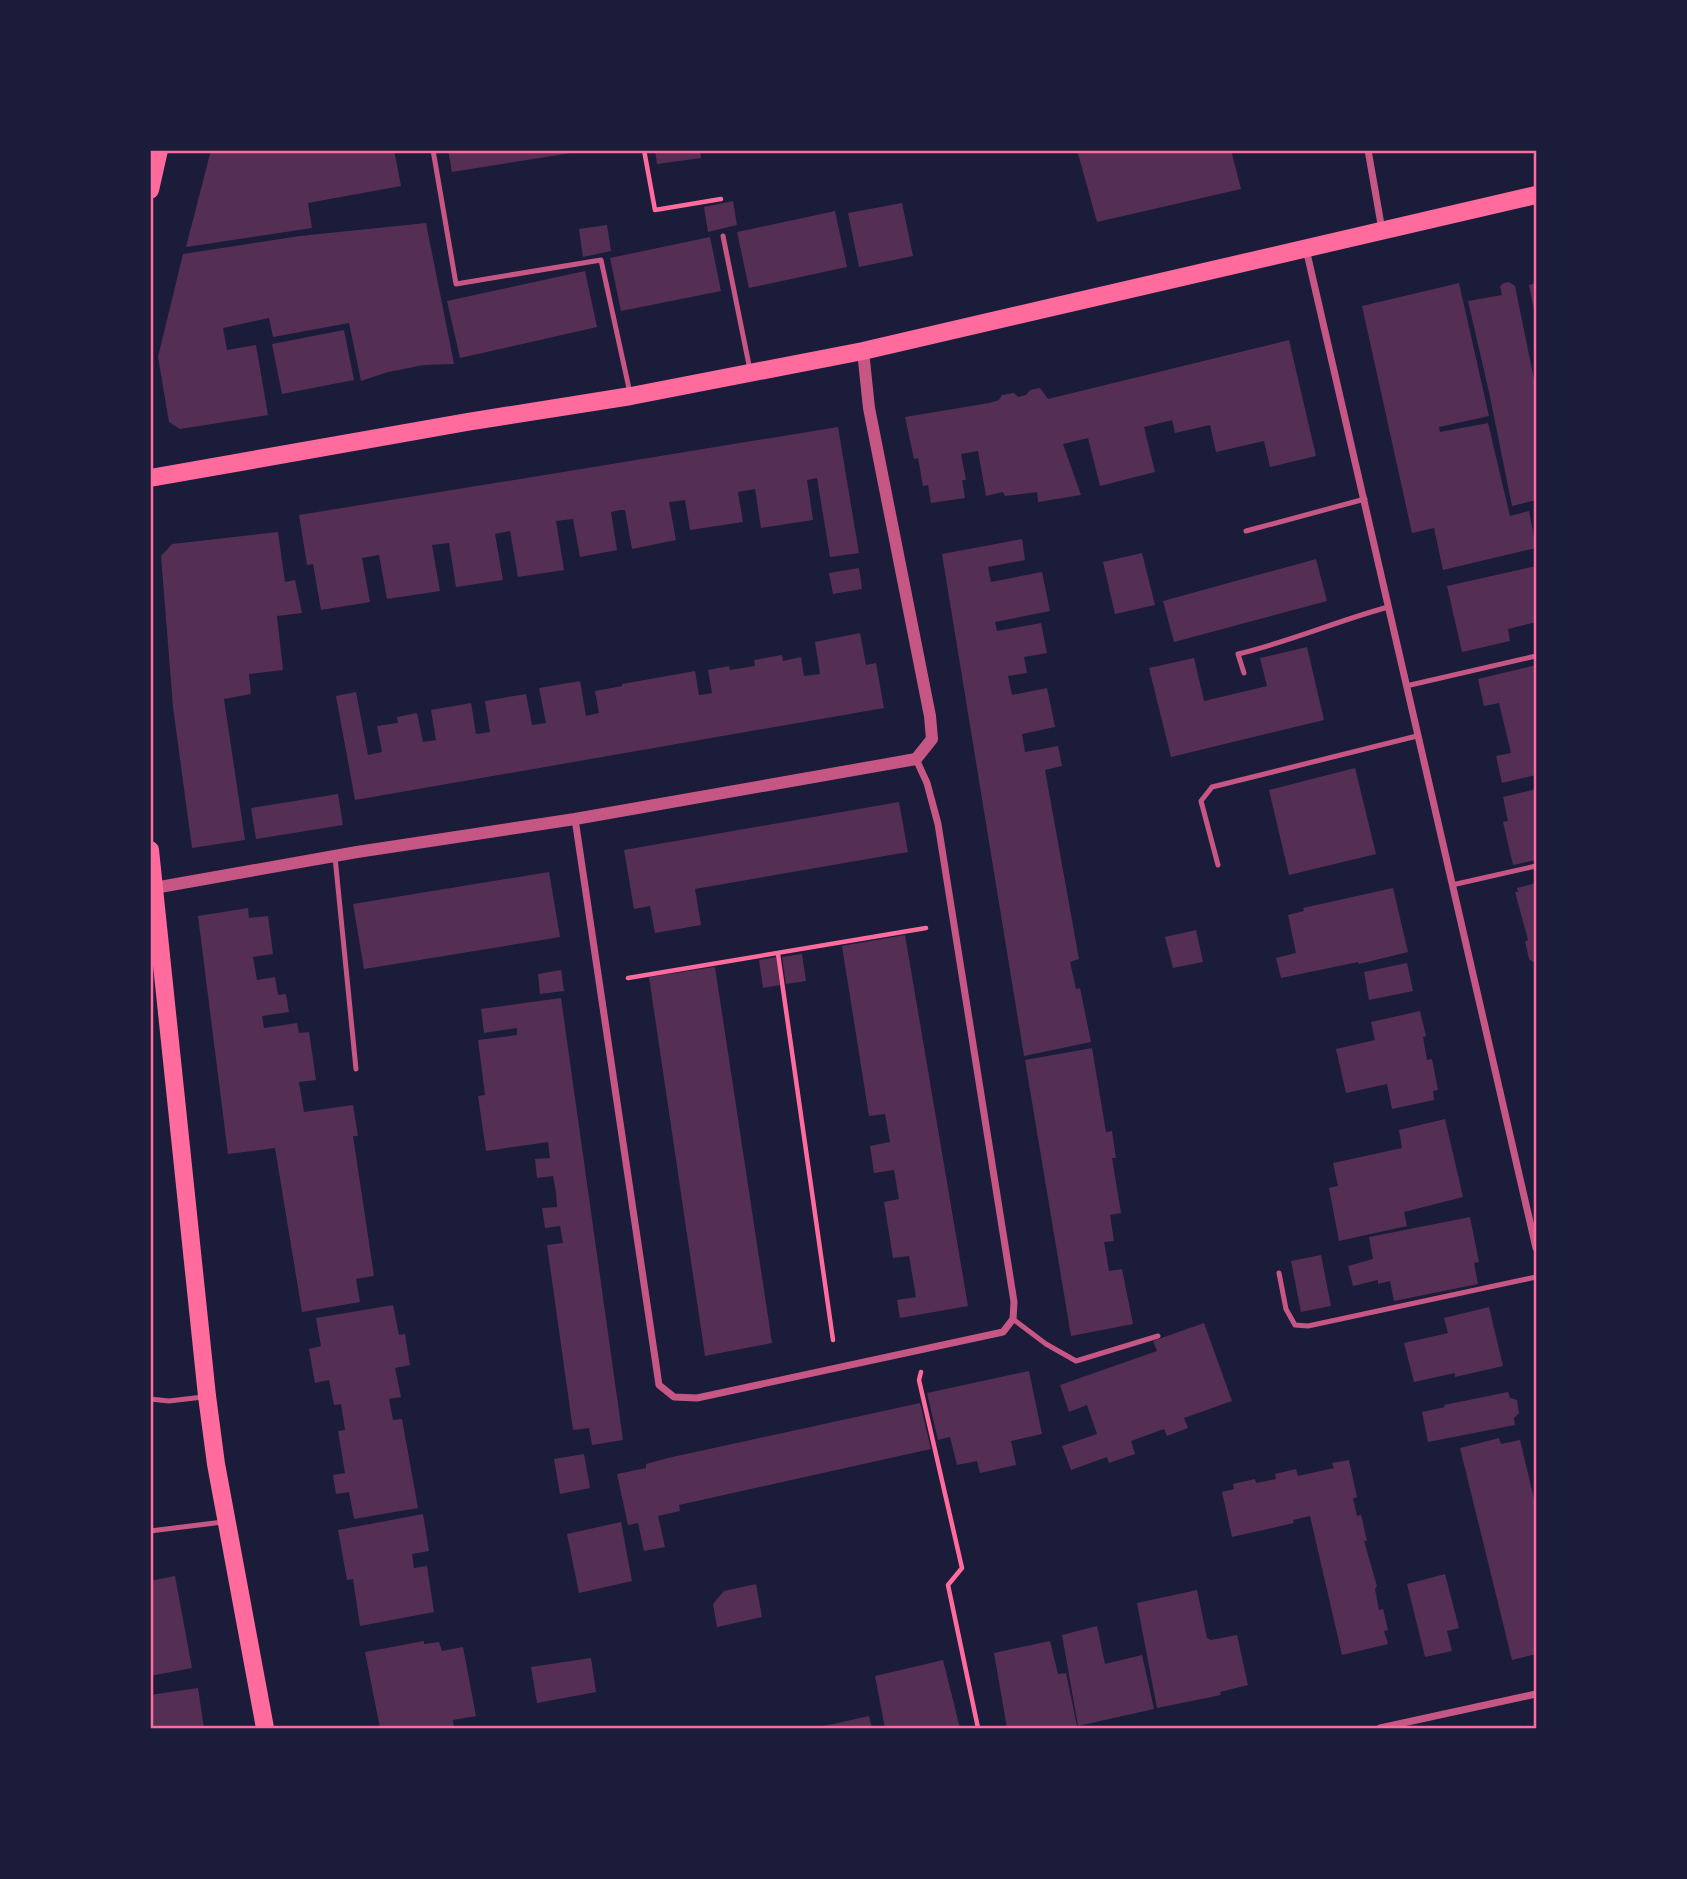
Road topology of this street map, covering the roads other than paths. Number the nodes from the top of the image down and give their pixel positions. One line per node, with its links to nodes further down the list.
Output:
1 (159, 150): 4 (main road)
2 (433, 150): 11 (lane)
3 (1368, 150): 6 (street)
4 (150, 190)
5 (1536, 195): 6 (main road)
6 (1382, 231): 8 (main road)
7 (723, 236): 10 (lane)
8 (1306, 248): 9 (main road); 13 (street)
9 (863, 351): 10 (main road); 20 (street)
10 (750, 373): 11 (main road)
11 (631, 396): 12 (main road)
12 (150, 478)
13 (1365, 499): 14 (lane); 15 (street)
14 (1246, 531)
15 (1388, 607): 17 (lane); 18 (street)
16 (1536, 656): 18 (lane)
17 (1244, 673)
18 (1406, 686): 19 (street)
19 (1418, 736): 24 (lane); 26 (street)
20 (916, 759): 21 (street); 32 (street)
21 (575, 819): 23 (street); 32 (street)
22 (150, 850): 27 (main road)
23 (335, 857): 27 (street); 28 (lane)
24 (1218, 865)
25 (1536, 866): 26 (lane)
26 (1452, 885): 29 (street)
27 (154, 888): 34 (main road)
28 (356, 1069)
29 (1536, 1248)
30 (1279, 1273): 31 (lane)
31 (1536, 1277)
32 (1013, 1319): 33 (lane)
33 (1158, 1336)
34 (207, 1396): 35 (lane); 36 (main road)
35 (150, 1399)
36 (226, 1521): 37 (lane); 39 (main road)
37 (150, 1531)
38 (1536, 1694): 40 (street)
39 (265, 1728)
40 (1380, 1728)

